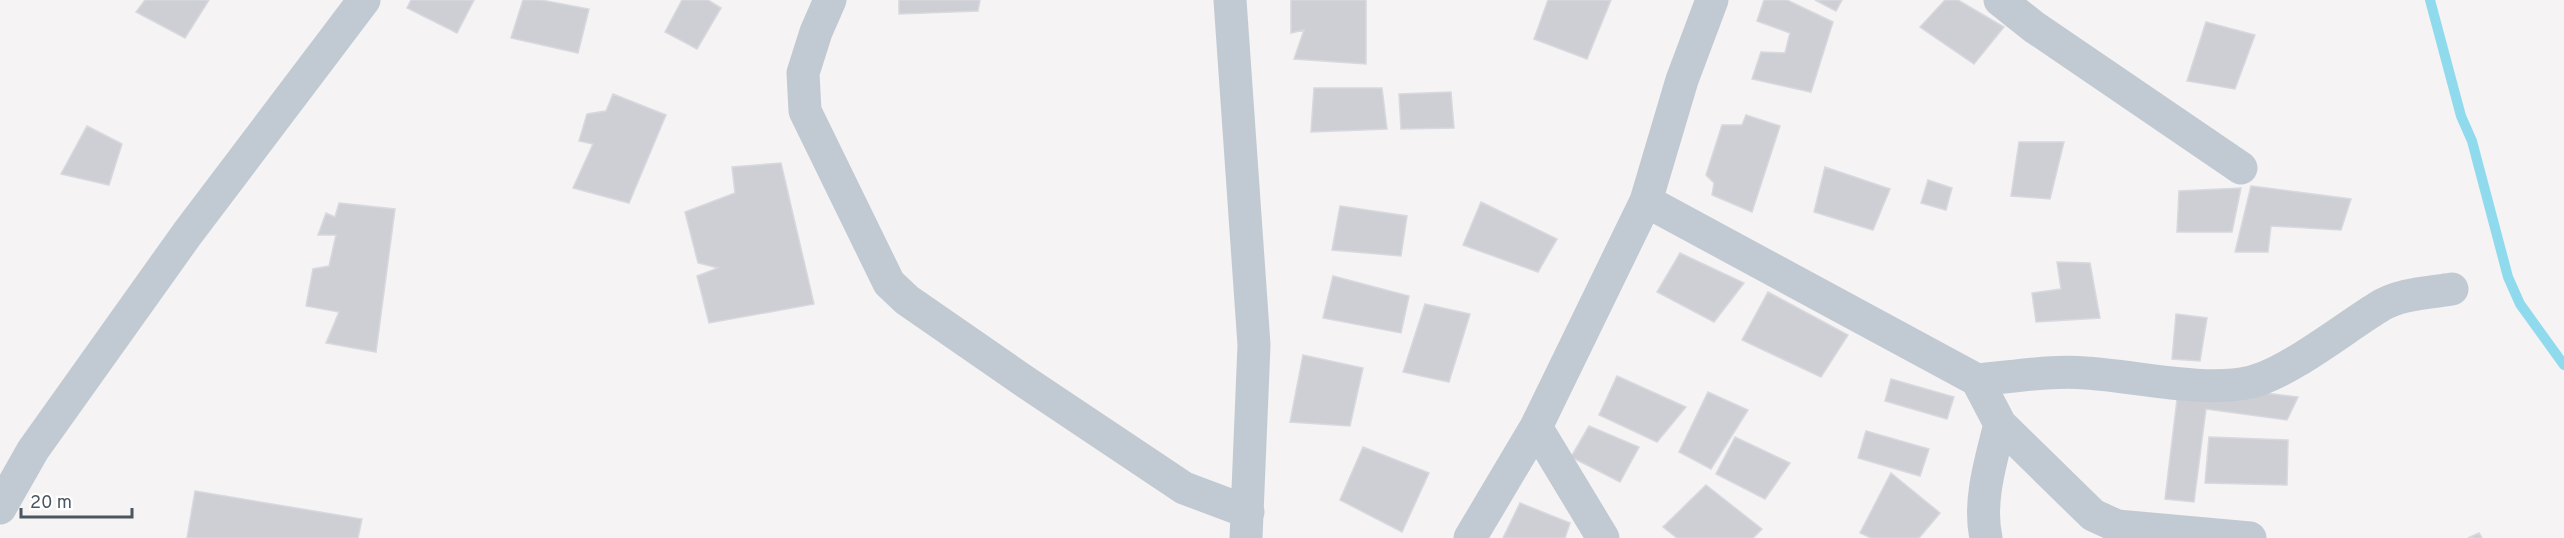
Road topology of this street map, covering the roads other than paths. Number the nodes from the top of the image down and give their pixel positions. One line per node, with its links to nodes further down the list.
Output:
1 (364, 0): 12 (street)
2 (830, 0): 13 (street)
3 (1230, 0): 13 (street)
4 (1712, 0): 7 (street)
5 (2000, 0): 6 (street)
6 (2241, 168)
7 (1646, 201): 9 (street); 11 (street)
8 (2452, 290): 9 (street)
9 (1977, 380): 10 (street)
10 (2000, 424): 16 (street); 17 (street)
11 (1536, 427): 14 (street); 15 (street)
12 (0, 508)
13 (1247, 525)
14 (1470, 538)
15 (1603, 538)
16 (1986, 538)
17 (2250, 538)

